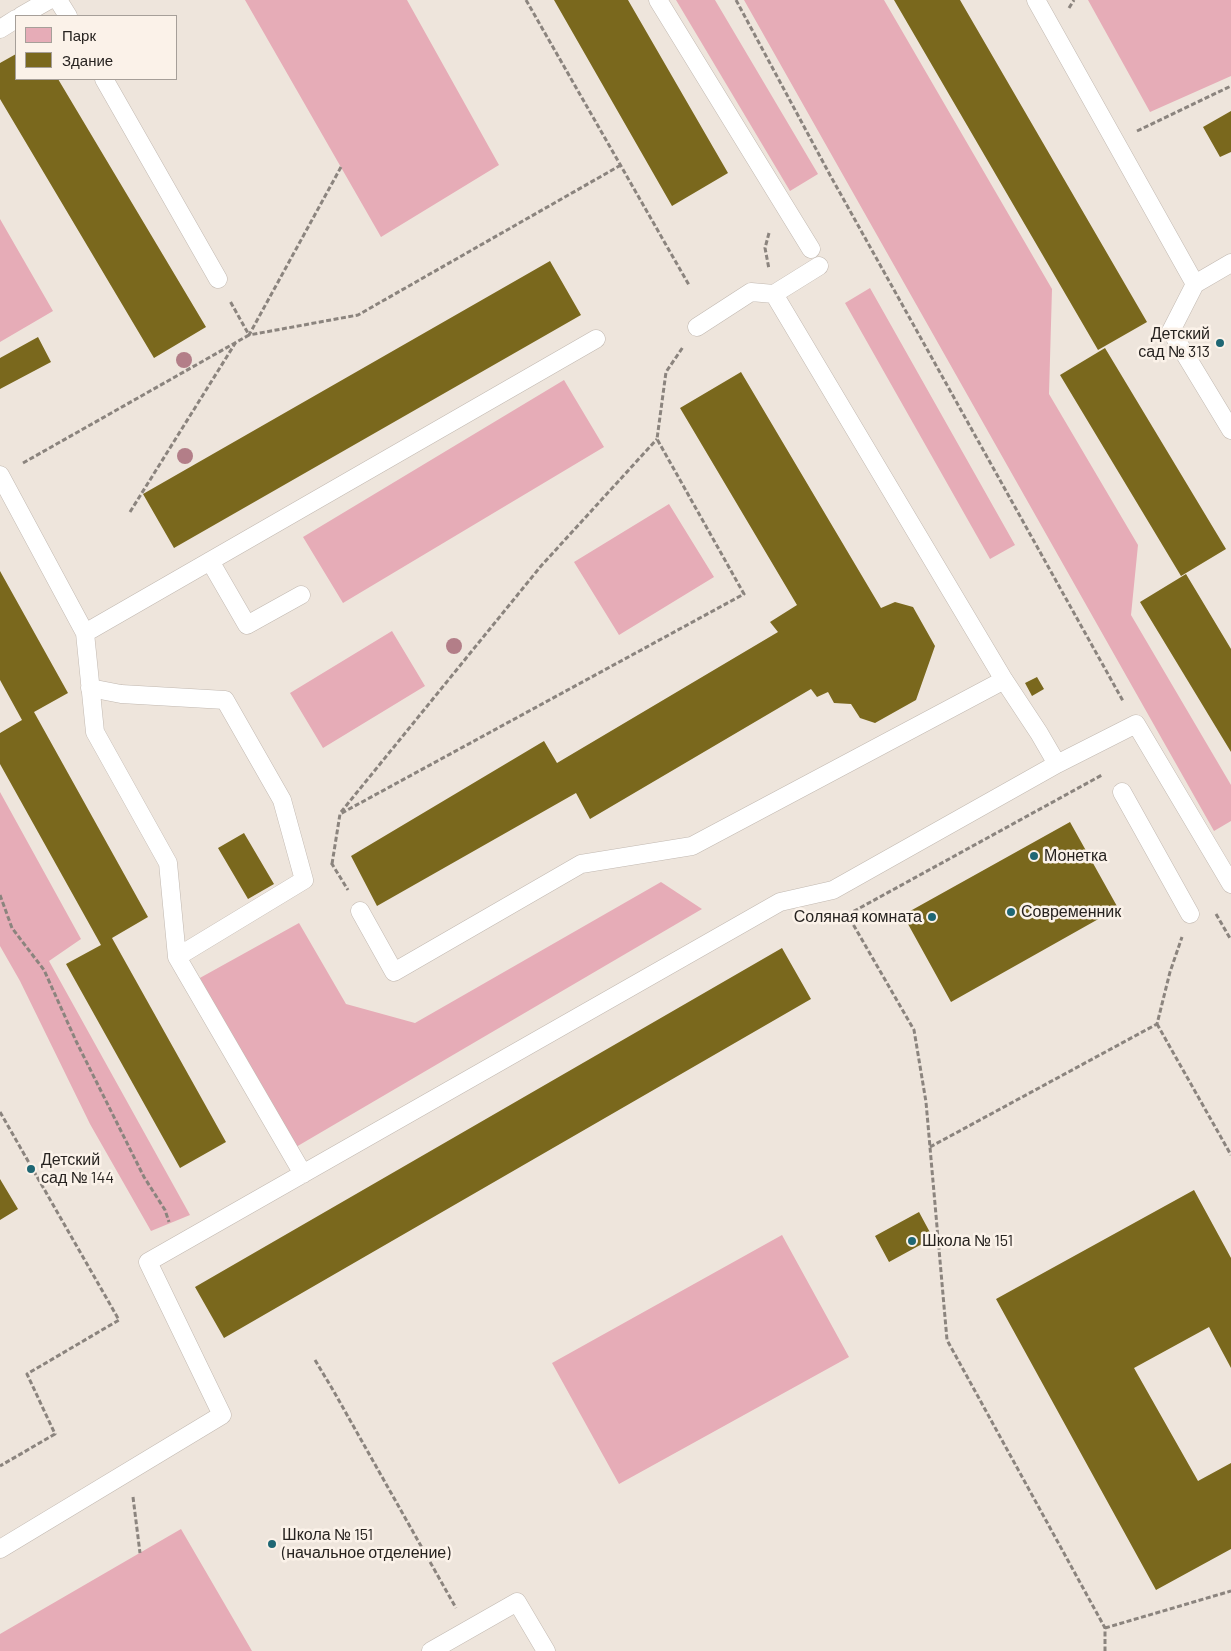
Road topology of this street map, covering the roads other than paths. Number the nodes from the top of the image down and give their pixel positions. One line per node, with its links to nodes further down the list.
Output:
1 (49, 0): 5 (lane)
2 (58, 0): 6 (lane)
3 (658, 0): 10 (lane)
4 (1036, 0): 14 (lane)
5 (23, 15)
6 (67, 15)
7 (15, 20): 8 (lane)
8 (0, 29)
9 (105, 80): 13 (lane)
10 (811, 249)
11 (1231, 263): 14 (lane)
12 (819, 266): 15 (lane)
13 (218, 279)
14 (1195, 284): 18 (lane)
15 (774, 294): 16 (lane); 23 (lane)
16 (697, 326)
17 (596, 339): 20 (lane)
18 (1231, 430)
19 (0, 476): 22 (lane)
20 (210, 561): 21 (lane); 22 (lane)
21 (301, 595)
22 (85, 633): 24 (lane)
23 (1004, 680): 25 (lane); 28 (lane)
24 (90, 688): 30 (lane); 30 (lane)
25 (1057, 764): 27 (lane); 31 (lane)
26 (1122, 792): 29 (lane)
27 (1231, 884)
28 (360, 911)
29 (1190, 914)
30 (178, 957): 31 (lane)
31 (302, 1174): 32 (lane)
32 (0, 1549)
33 (431, 1651): 34 (lane)
34 (546, 1651)

